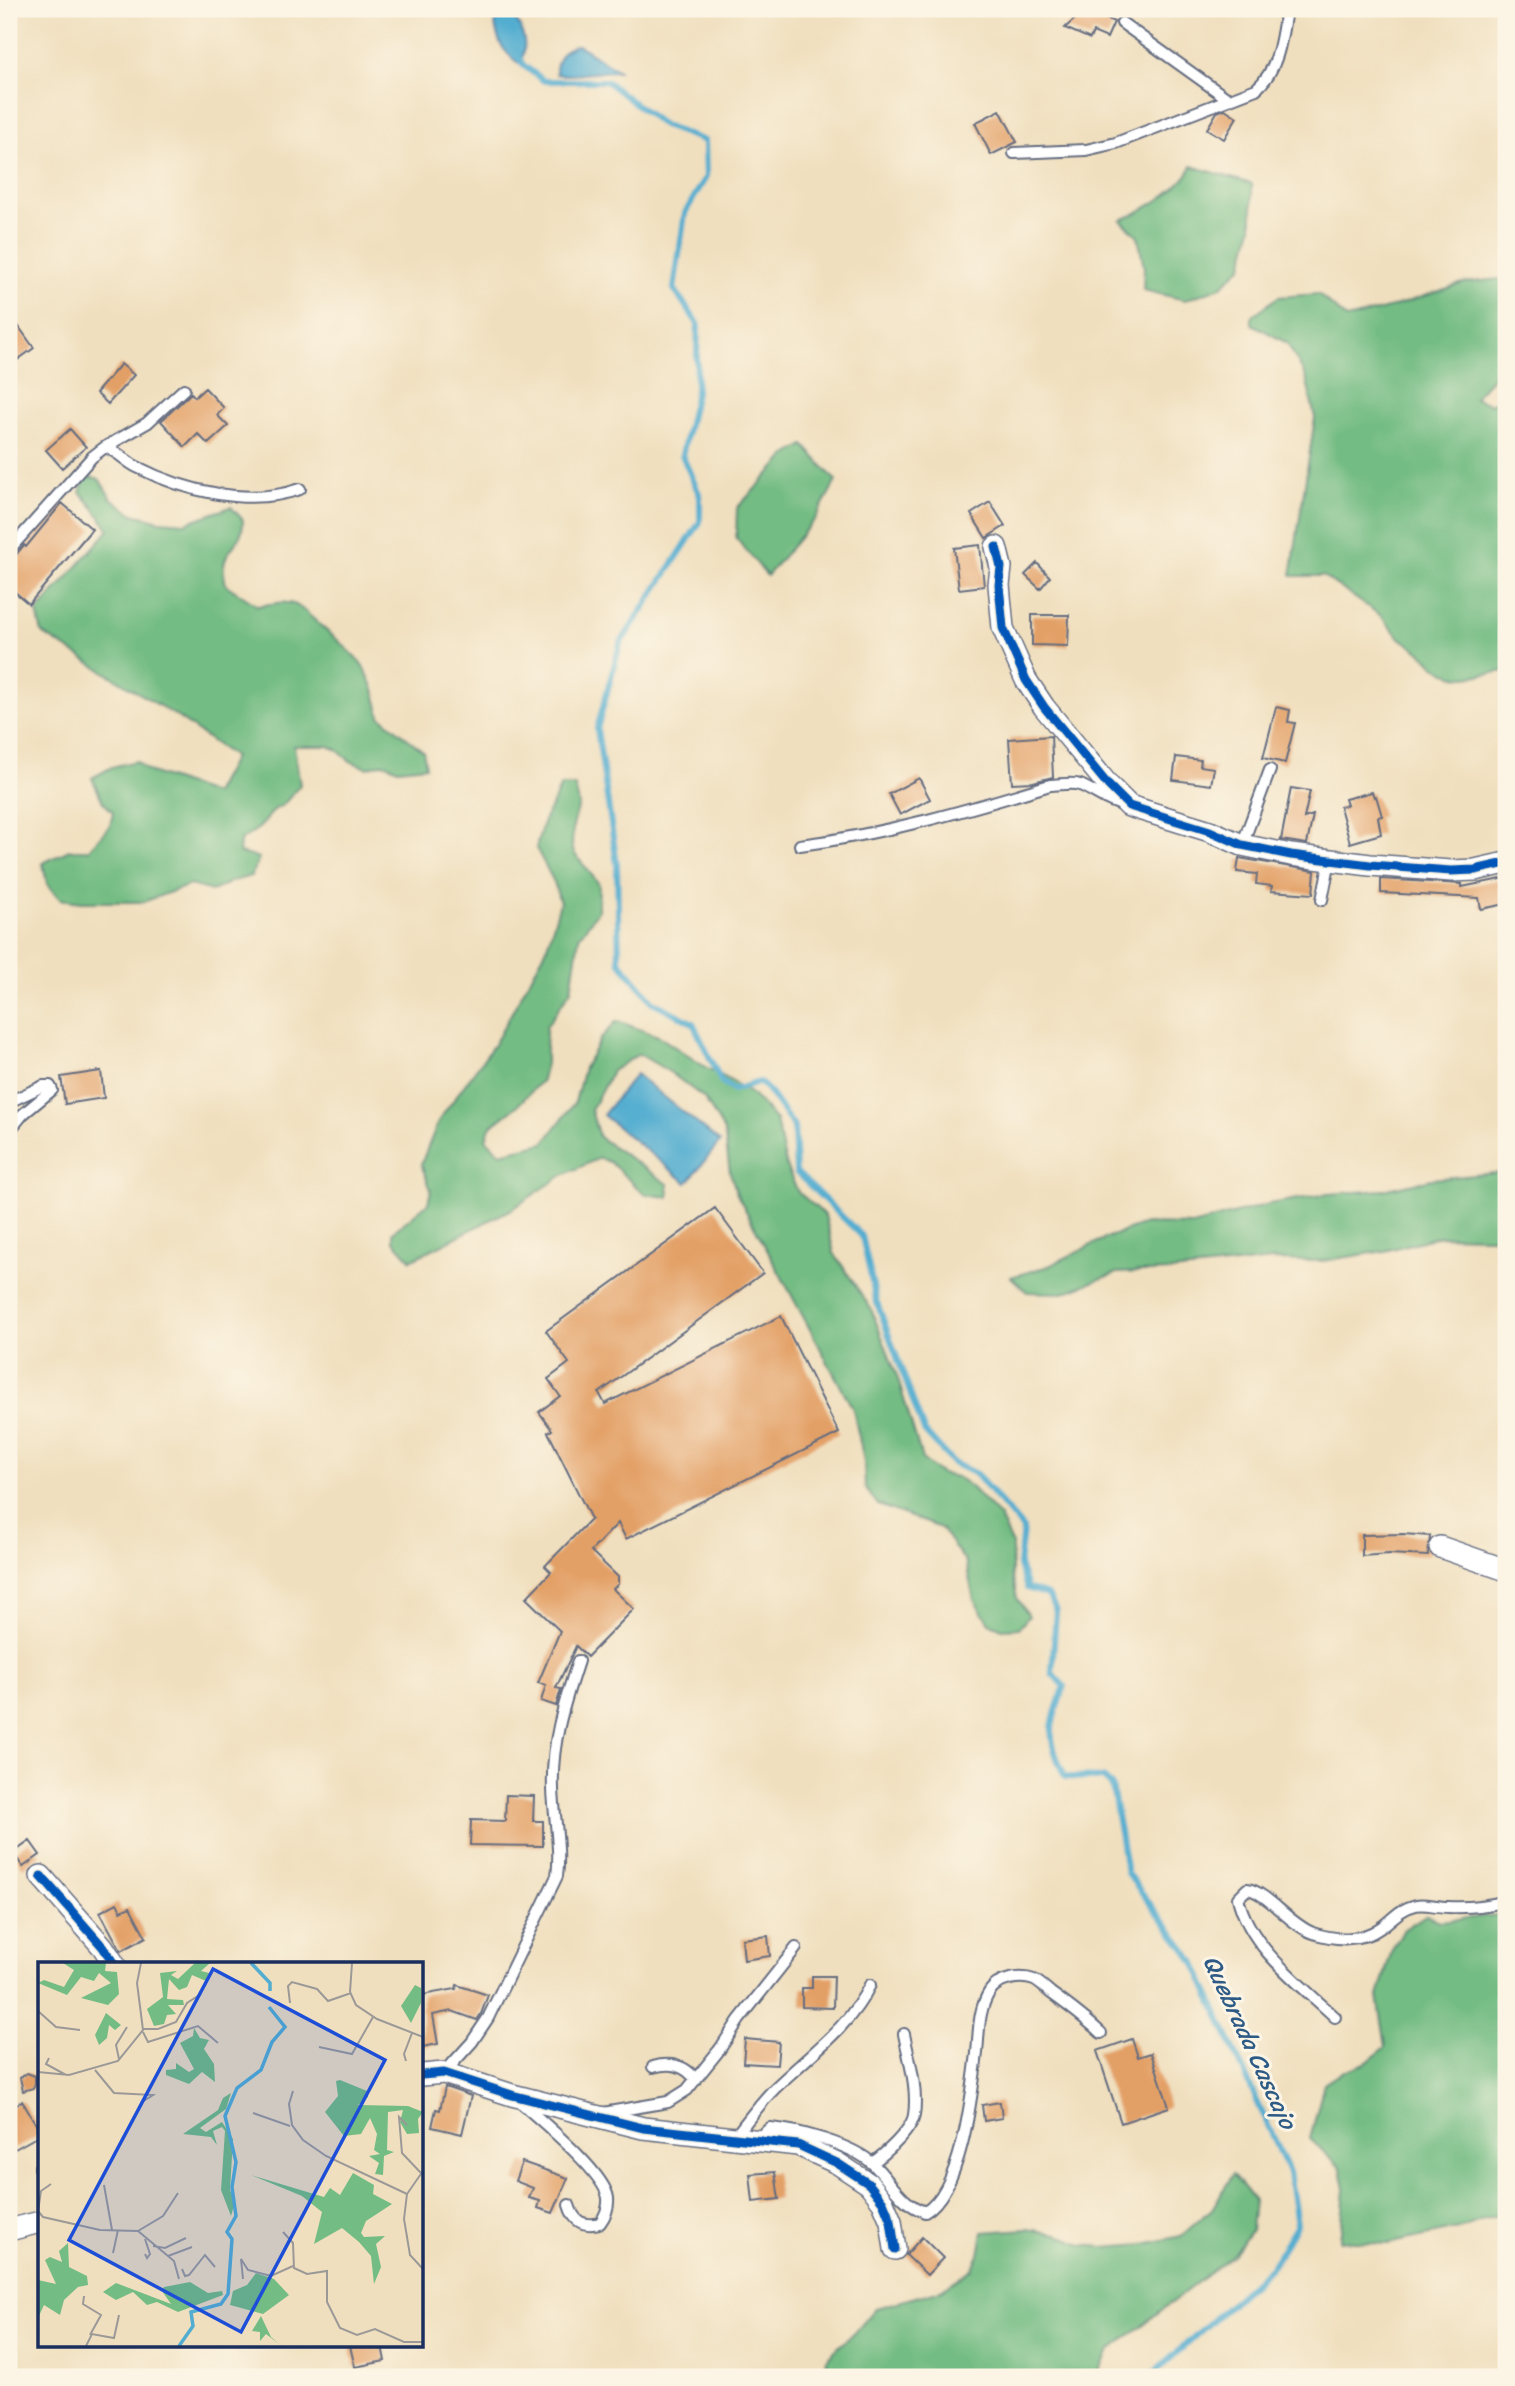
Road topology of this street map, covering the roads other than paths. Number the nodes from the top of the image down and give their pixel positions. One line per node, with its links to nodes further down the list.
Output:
1 (1286, 9): 3 (lane)
2 (1122, 23): 3 (lane)
3 (1228, 99): 4 (lane)
4 (1014, 153)
5 (184, 388): 6 (lane)
6 (105, 447): 7 (lane); 9 (lane)
7 (300, 489)
8 (996, 547): 11 (street)
9 (9, 550)
10 (1270, 770): 13 (lane)
11 (1129, 806): 12 (lane); 13 (street)
12 (800, 845)
13 (1242, 845): 14 (street)
14 (1330, 860): 15 (street); 16 (lane)
15 (1506, 863)
16 (1322, 900)
17 (9, 1102): 18 (lane)
18 (9, 1131)
19 (1440, 1547): 20 (street)
20 (1506, 1570)
21 (578, 1661): 31 (lane)
22 (41, 1875): 25 (street)
23 (1506, 1901): 27 (lane)
24 (796, 1948): 33 (lane)
25 (113, 1962)
26 (870, 1985): 36 (lane)
27 (1335, 2017)
28 (904, 2034): 38 (lane)
29 (1101, 2034): 38 (lane)
30 (653, 2067): 33 (lane)
31 (444, 2073): 32 (street); 34 (street)
32 (424, 2075)
33 (696, 2080): 35 (lane)
34 (512, 2095): 35 (street); 39 (lane)
35 (594, 2117): 36 (street)
36 (734, 2138): 37 (street)
37 (755, 2141): 38 (lane); 42 (street)
38 (872, 2162)
39 (569, 2205)
40 (38, 2223): 41 (street)
41 (9, 2230)
42 (895, 2249)

